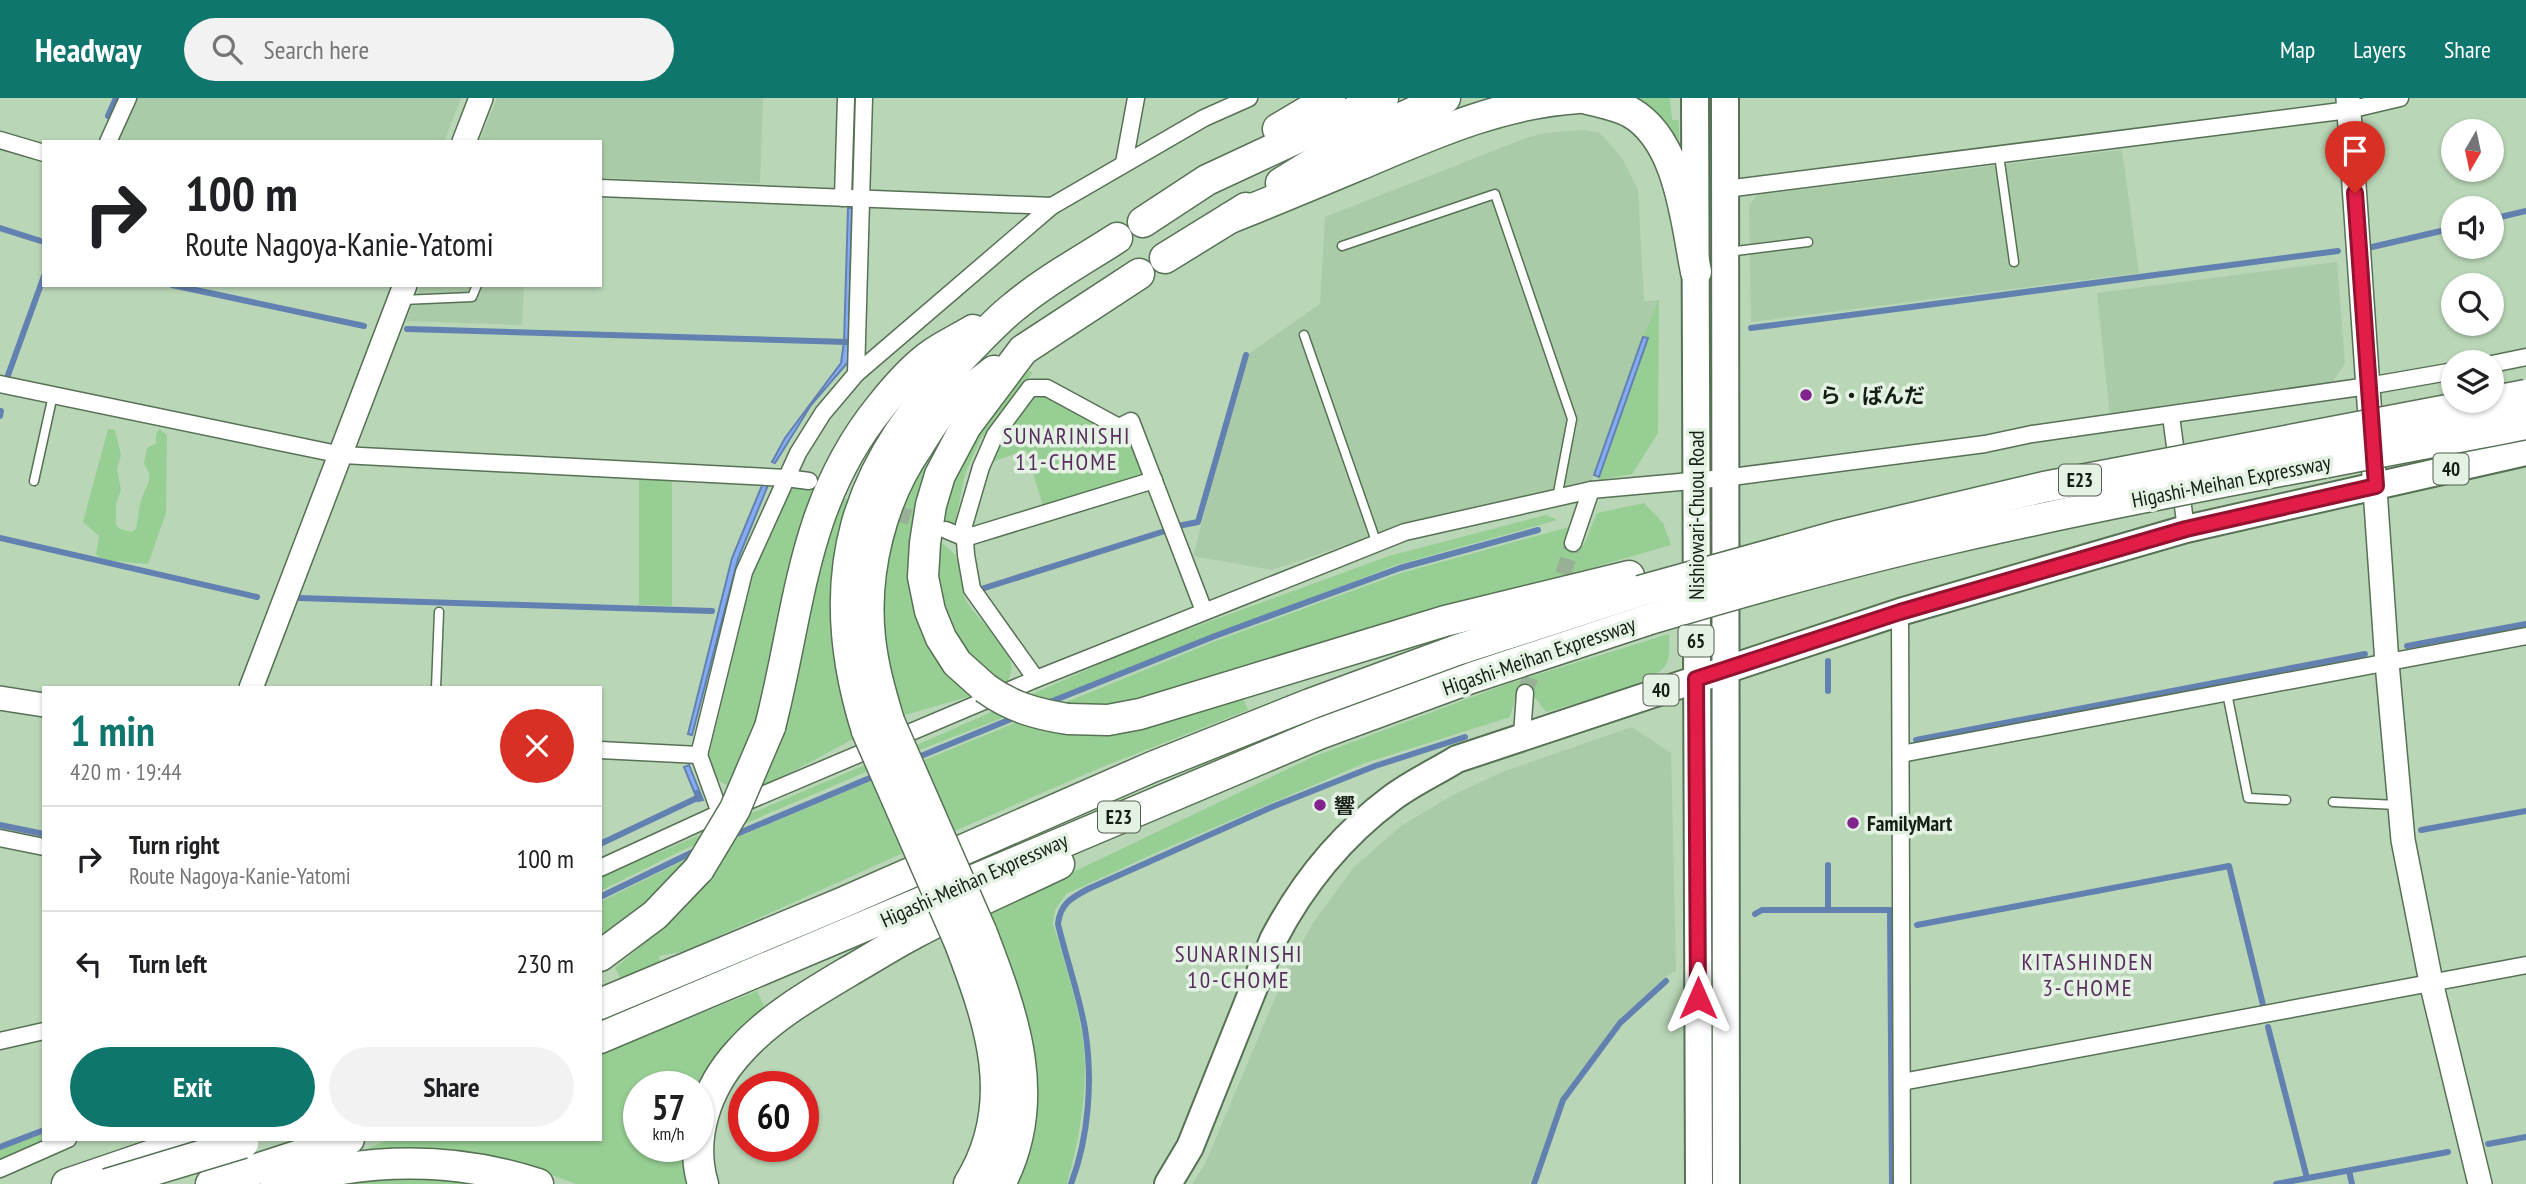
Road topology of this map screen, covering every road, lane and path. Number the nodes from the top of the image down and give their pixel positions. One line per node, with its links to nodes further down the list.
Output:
1 (128, 98): 17 (street)
2 (481, 98): 18 (street)
3 (846, 98): 25 (street)
4 (864, 98): 26 (street)
5 (1136, 98): 21 (street)
6 (1249, 98): 21 (street)
7 (1330, 98): 22 (highway)
8 (1383, 98): 22 (highway)
9 (1445, 98): 28 (highway)
10 (1578, 98): 28 (highway)
11 (1584, 98): 36 (highway)
12 (1695, 98): 36 (main road, Nishiowari-Chuou Road / 65)
13 (1725, 98): 24 (main road, Nishiowari-Chuou Road / 65)
14 (2400, 98): 15 (street)
15 (2348, 104): 20 (street); 48 (street)
16 (0, 140): 19 (street)
17 (108, 140)
18 (465, 140)
19 (42, 152)
20 (1999, 155): 24 (street); 35 (lane)
21 (1124, 163): 27 (street)
22 (1207, 180): 29 (highway)
23 (602, 188): 25 (street)
24 (1726, 189): 33 (main road, Nishiowari-Chuou Road / 65)
25 (843, 198): 26 (street)
26 (861, 198): 27 (street); 46 (street)
27 (1052, 206): 46 (street)
28 (1230, 218): 34 (highway)
29 (1143, 222)
30 (1117, 238): 40 (highway)
31 (1808, 242): 33 (lane)
32 (1342, 246): 63 (lane)
33 (1725, 253): 56 (main road, Nishiowari-Chuou Road / 65)
34 (1165, 258)
35 (2014, 262)
36 (1696, 272): 58 (main road, Nishiowari-Chuou Road / 65)
37 (1139, 274): 42 (highway)
38 (476, 287): 39 (lane)
39 (402, 292): 54 (street)
40 (1014, 306): 84 (highway); 98 (highway, bridge)
41 (1304, 335): 68 (lane)
42 (1023, 350): 69 (highway, bridge); 84 (highway)
43 (2526, 357): 44 (street)
44 (2504, 362)
45 (2441, 373): 48 (street)
46 (856, 374): 55 (street)
47 (0, 384): 49 (street)
48 (2368, 386): 51 (street); 61 (street)
49 (53, 395): 54 (street); 59 (lane)
50 (2526, 395): 69 (highway, Higashi-Meihan Expressway / E23, bridge)
51 (2171, 416): 56 (street); 64 (street)
52 (2526, 424): 69 (highway, Higashi-Meihan Expressway / E23, bridge)
53 (2526, 452): 61 (main road, 40)
54 (342, 455): 55 (street); 78 (street)
55 (786, 478): 60 (street); 89 (street)
56 (1724, 478): 58 (street); 75 (main road, Nishiowari-Chuou Road / 65)
57 (1154, 480): 66 (street); 66 (street); 70 (street)
58 (1696, 480): 62 (street); 77 (main road, Nishiowari-Chuou Road / 65)
59 (34, 481)
60 (808, 481)
61 (2376, 486): 64 (main road, 40); 74 (street)
62 (1591, 490): 63 (street); 67 (street)
63 (1557, 498): 68 (street)
64 (2186, 529): 72 (main road, 40)
65 (946, 530): 66 (street)
66 (965, 537): 76 (street)
67 (1573, 543)
68 (1377, 544): 70 (street)
69 (1641, 595): 85 (highway, Higashi-Meihan Expressway / E23); 101 (highway, Higashi-Meihan Expressway / E23)
70 (1204, 611): 76 (street)
71 (439, 612): 79 (lane)
72 (1900, 612): 75 (main road, 40); 88 (street)
73 (2526, 636): 74 (street)
74 (2387, 663): 81 (street); 92 (street)
75 (1724, 670): 77 (main road, 40); 122 (main road, Nishiowari-Chuou Road / 65)
76 (1036, 679): 93 (street)
77 (1696, 679): 86 (main road, 40); 121 (main road, Nishiowari-Chuou Road / 65)
78 (252, 686)
79 (436, 686)
80 (1525, 693): 86 (street)
81 (2227, 693): 88 (street); 90 (lane)
82 (0, 698): 83 (street)
83 (42, 705)
84 (878, 726): 97 (highway, bridge)
85 (1319, 734): 103 (highway, Higashi-Meihan Expressway / E23); 117 (highway)
86 (1522, 736): 120 (main road, 40)
87 (602, 750): 89 (street)
88 (1901, 754): 105 (street)
89 (699, 755): 93 (street)
90 (2286, 800)
91 (2333, 802): 92 (lane)
92 (2400, 805): 100 (street)
93 (720, 813): 96 (street)
94 (0, 838): 95 (street)
95 (42, 847)
96 (602, 867)
97 (970, 936): 118 (highway); 119 (highway)
98 (602, 955)
99 (2526, 965): 100 (street)
100 (2431, 982): 105 (street); 124 (street)
101 (602, 1003)
102 (42, 1031): 104 (street)
103 (602, 1037)
104 (0, 1041)
105 (1902, 1082): 123 (street)
106 (63, 1141): 111 (street)
107 (193, 1141): 113 (highway)
108 (208, 1141): 115 (street)
109 (248, 1141): 114 (highway, bridge)
110 (345, 1141): 112 (highway)
111 (0, 1169)
112 (267, 1177): 115 (highway); 116 (highway)
113 (68, 1184)
114 (107, 1184)
115 (210, 1184)
116 (538, 1184)
117 (703, 1184)
118 (969, 1184)
119 (1000, 1184)
120 (1168, 1184)
121 (1699, 1184)
122 (1726, 1184)
123 (1902, 1184)
124 (2480, 1184)

